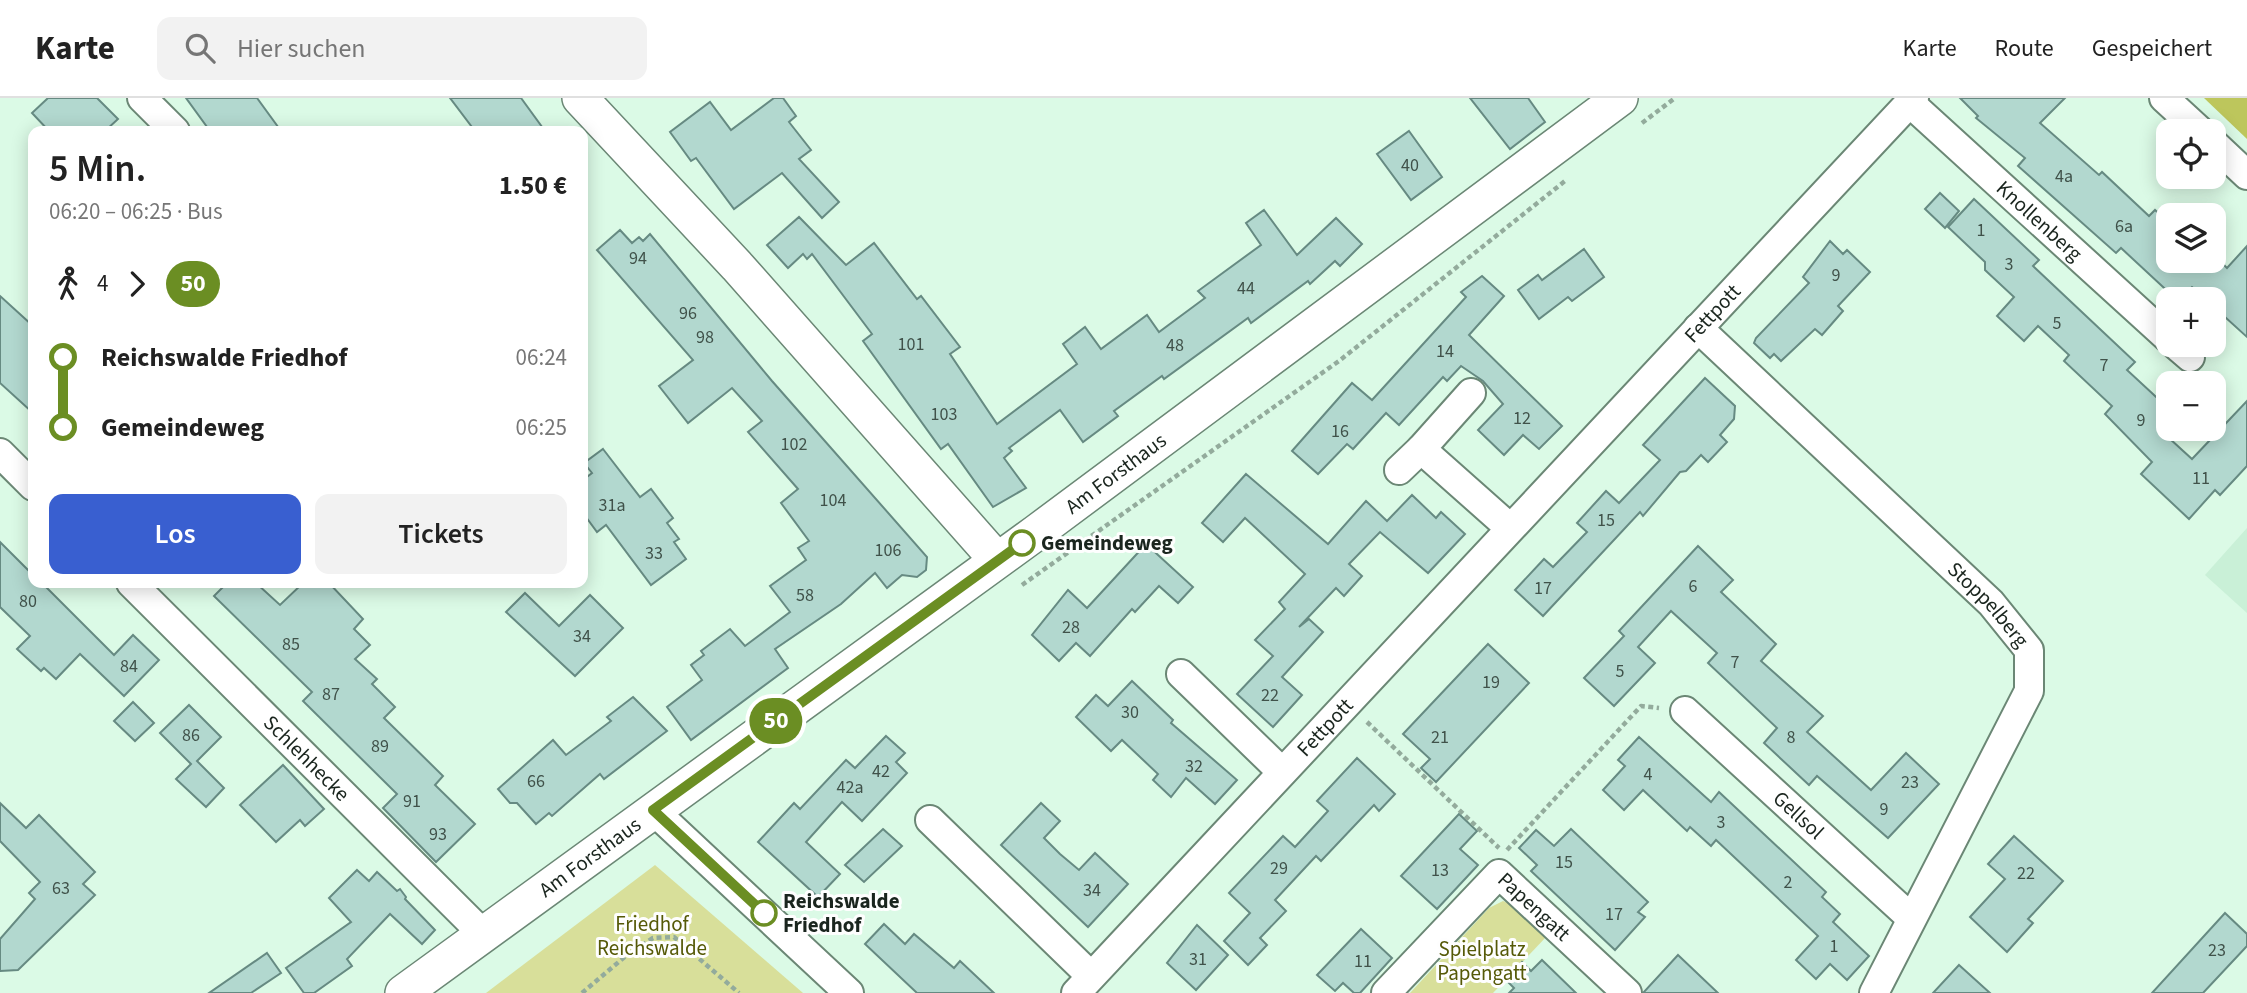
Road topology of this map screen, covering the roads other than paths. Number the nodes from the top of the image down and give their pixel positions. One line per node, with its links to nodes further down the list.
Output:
1 (142, 98): 7 (street)
2 (580, 98): 18 (street)
3 (2164, 98): 6 (street)
4 (1912, 100): 10 (street, Knollenberg); 11 (street, Fettpott)
5 (1628, 113): 18 (street, Am Forsthaus)
6 (2187, 119)
7 (170, 126)
8 (2226, 155): 9 (street)
9 (2247, 175)
10 (2156, 327)
11 (1698, 328): 17 (street, Fettpott); 25 (street, Stoppelberg)
12 (1471, 393): 13 (street)
13 (1421, 449): 15 (street); 17 (street)
14 (0, 453): 16 (street)
15 (1399, 470)
16 (28, 481)
17 (1510, 528): 22 (street, Fettpott)
18 (997, 560): 23 (street, Am Forsthaus)
19 (136, 588): 26 (street, Schlehhecke)
20 (1181, 674): 22 (street, Fettpott)
21 (1685, 711): 25 (street, Gellsol)
22 (1282, 772): 27 (street, Fettpott)
23 (653, 810): 26 (street, Am Forsthaus); 29 (street)
24 (930, 820): 27 (street, Fettpott)
25 (1911, 918): 32 (street, Stoppelberg)
26 (483, 934): 28 (street, Am Forsthaus)
27 (1084, 985)
28 (403, 993)
29 (849, 993)
30 (1385, 993): 31 (street, Papengatt)
31 (1627, 993)
32 (1874, 993)

